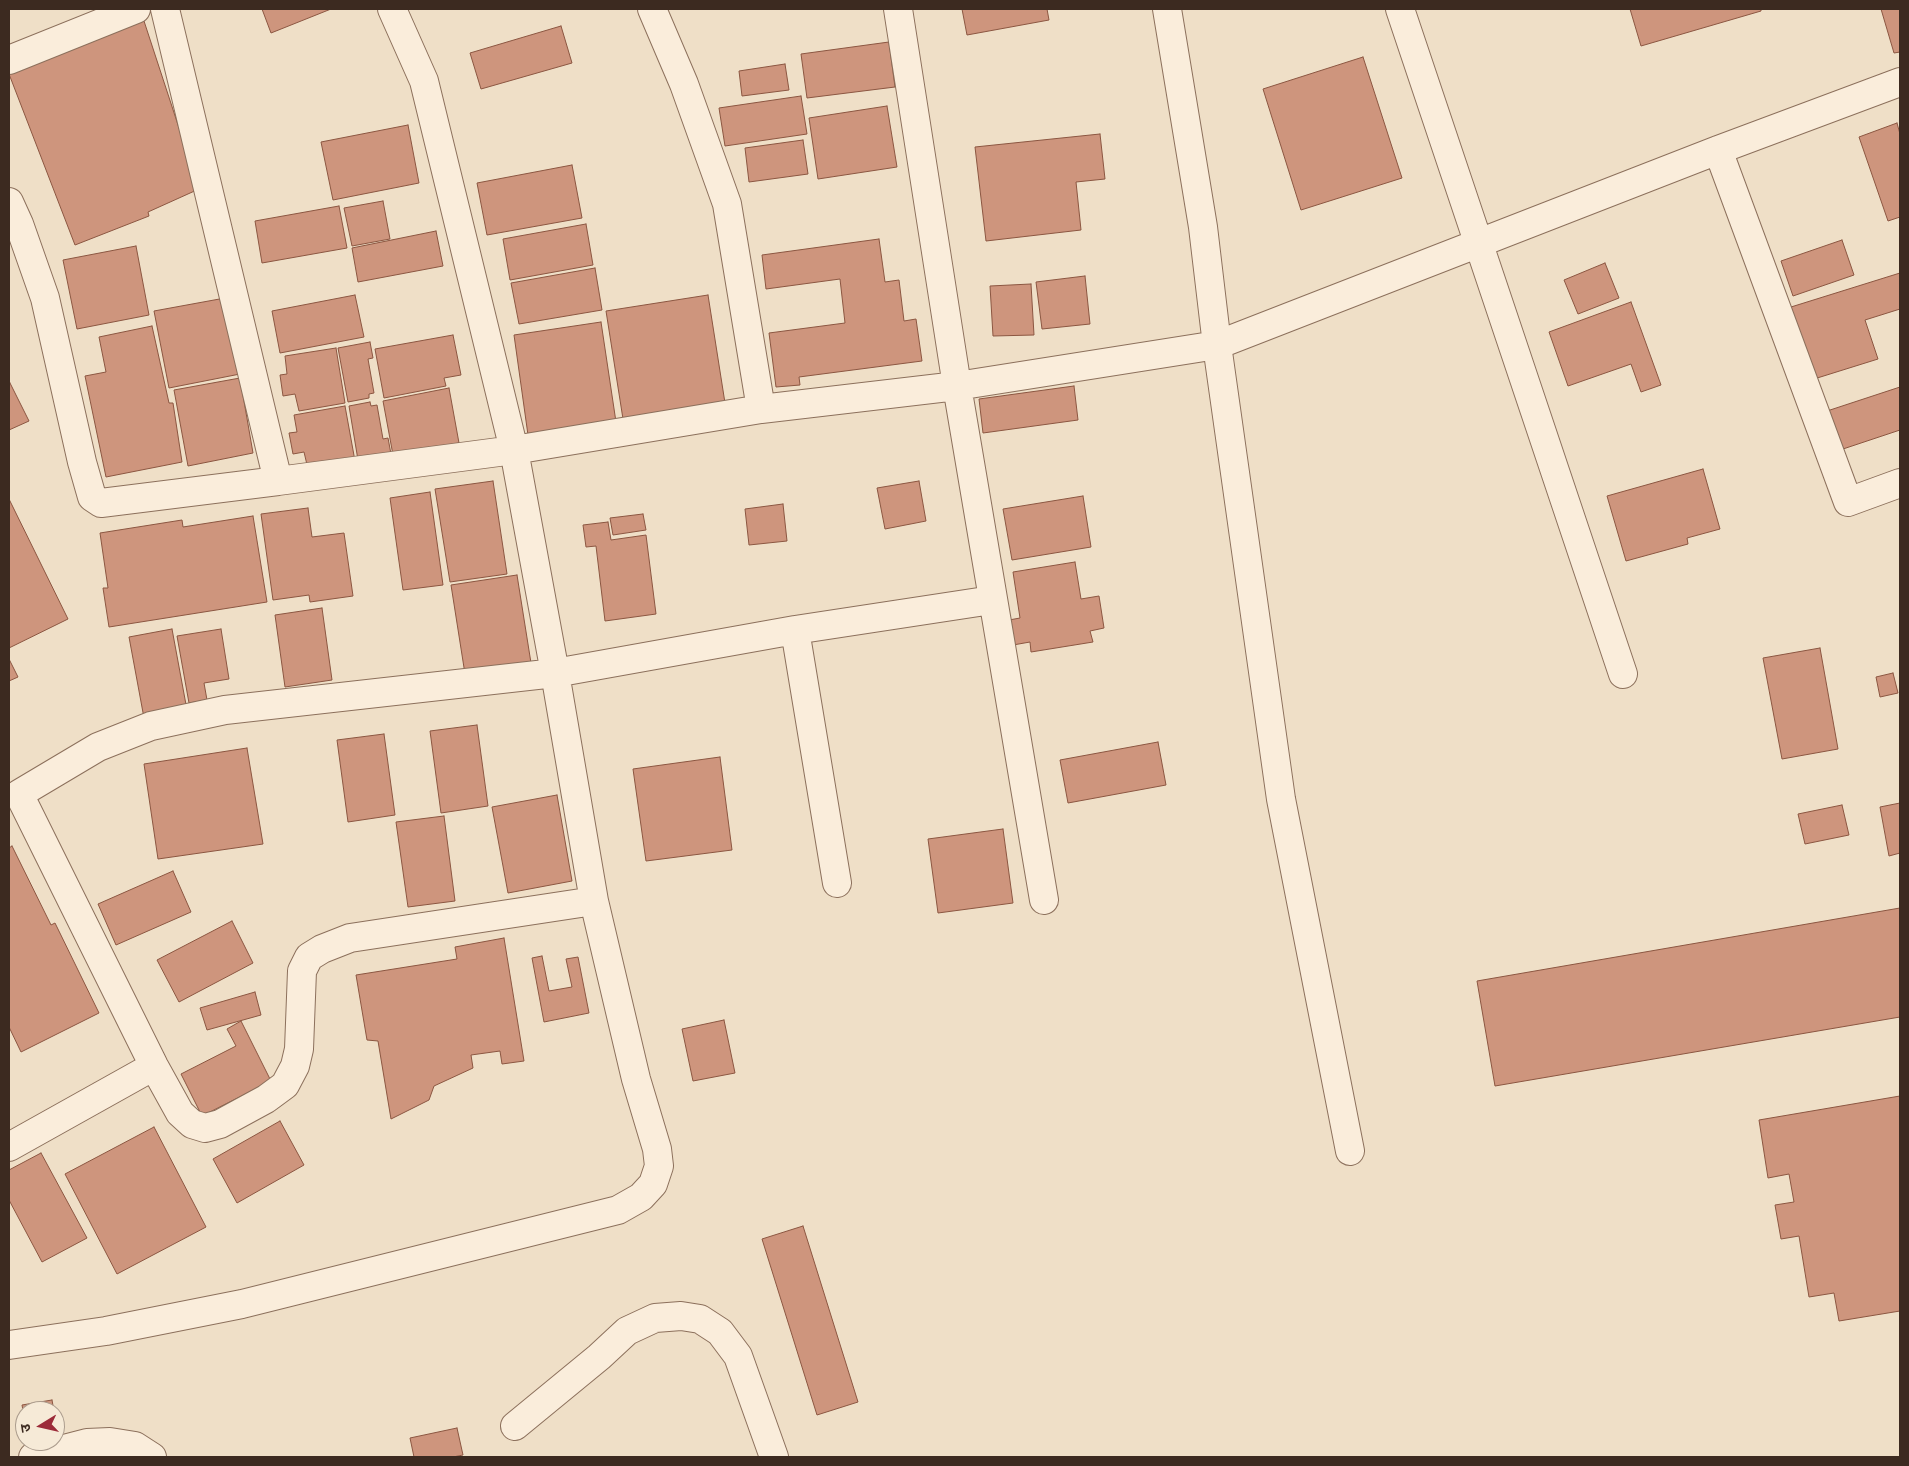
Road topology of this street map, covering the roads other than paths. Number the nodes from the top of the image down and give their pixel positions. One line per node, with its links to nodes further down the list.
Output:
1 (136, 9): 8 (street)
2 (165, 9): 17 (street)
3 (392, 9): 16 (street)
4 (652, 9): 15 (street)
5 (898, 9): 14 (street)
6 (1167, 9): 13 (street)
7 (1400, 9): 12 (street)
8 (9, 60)
9 (1900, 82): 10 (street)
10 (1718, 150): 12 (street); 18 (street)
11 (9, 202): 17 (street)
12 (1478, 244): 13 (street); 22 (street)
13 (1217, 345): 14 (street); 29 (street)
14 (957, 386): 15 (street); 19 (street)
15 (761, 409): 16 (street)
16 (514, 450): 17 (street); 21 (street)
17 (278, 481)
18 (1900, 483)
19 (992, 600): 20 (street); 25 (street)
20 (795, 630): 21 (street); 24 (street)
21 (555, 673): 23 (street); 26 (street)
22 (1623, 674)
23 (14, 784): 27 (street)
24 (837, 884)
25 (1044, 900)
26 (594, 901): 27 (street); 30 (street)
27 (154, 1066): 28 (street)
28 (9, 1147)
29 (1350, 1151)
30 (9, 1345)
31 (515, 1426): 34 (street)
32 (33, 1457): 33 (street)
33 (152, 1457)
34 (774, 1457)

